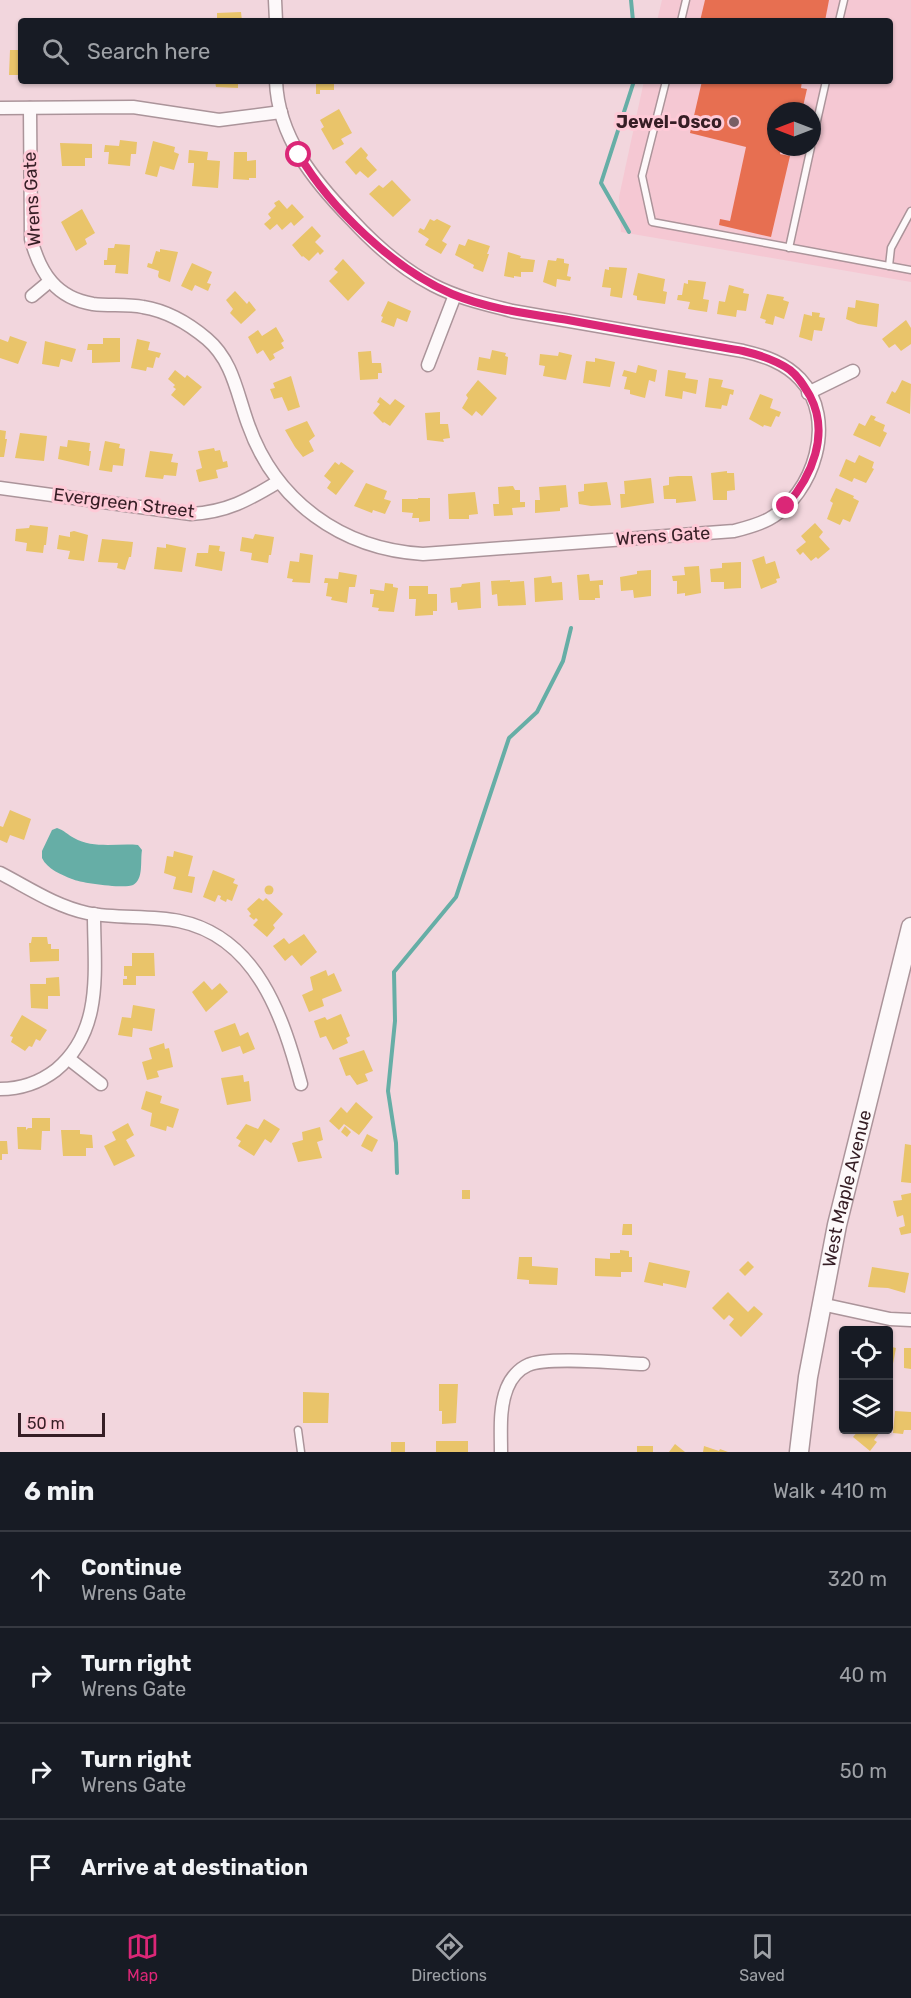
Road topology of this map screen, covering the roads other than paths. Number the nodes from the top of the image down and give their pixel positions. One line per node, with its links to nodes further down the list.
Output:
1 (275, 0): 4 (street)
2 (686, 0): 5 (lane)
3 (844, 0): 6 (lane)
4 (276, 18)
5 (682, 18)
6 (840, 18)
7 (276, 84): 13 (street, Wrens Gate)
8 (665, 84): 16 (lane)
9 (825, 84): 10 (lane)
10 (821, 104)
11 (0, 108): 12 (street)
12 (30, 108): 13 (street); 19 (street, Wrens Gate)
13 (280, 112): 20 (street, Wrens Gate)
14 (810, 156): 16 (lane)
15 (911, 211): 17 (lane)
16 (789, 248): 17 (lane)
17 (889, 266): 18 (lane)
18 (911, 270)
19 (51, 281): 21 (street); 25 (street, Wrens Gate)
20 (455, 295): 22 (street); 24 (street, Wrens Gate)
21 (32, 296)
22 (428, 365)
23 (853, 371): 24 (street)
24 (808, 393): 25 (street, Wrens Gate)
25 (278, 482): 26 (street, Evergreen Street)
26 (0, 488)
27 (0, 873): 28 (street)
28 (94, 914): 30 (street); 32 (street)
29 (911, 927): 34 (main road, West Maple Avenue)
30 (69, 1059): 31 (street); 33 (street)
31 (101, 1084)
32 (301, 1084)
33 (0, 1089)
34 (821, 1304): 35 (street); 40 (main road, West Maple Avenue)
35 (911, 1320)
36 (643, 1364): 39 (street)
37 (298, 1430): 38 (lane)
38 (301, 1452)
39 (501, 1452)
40 (799, 1452)

